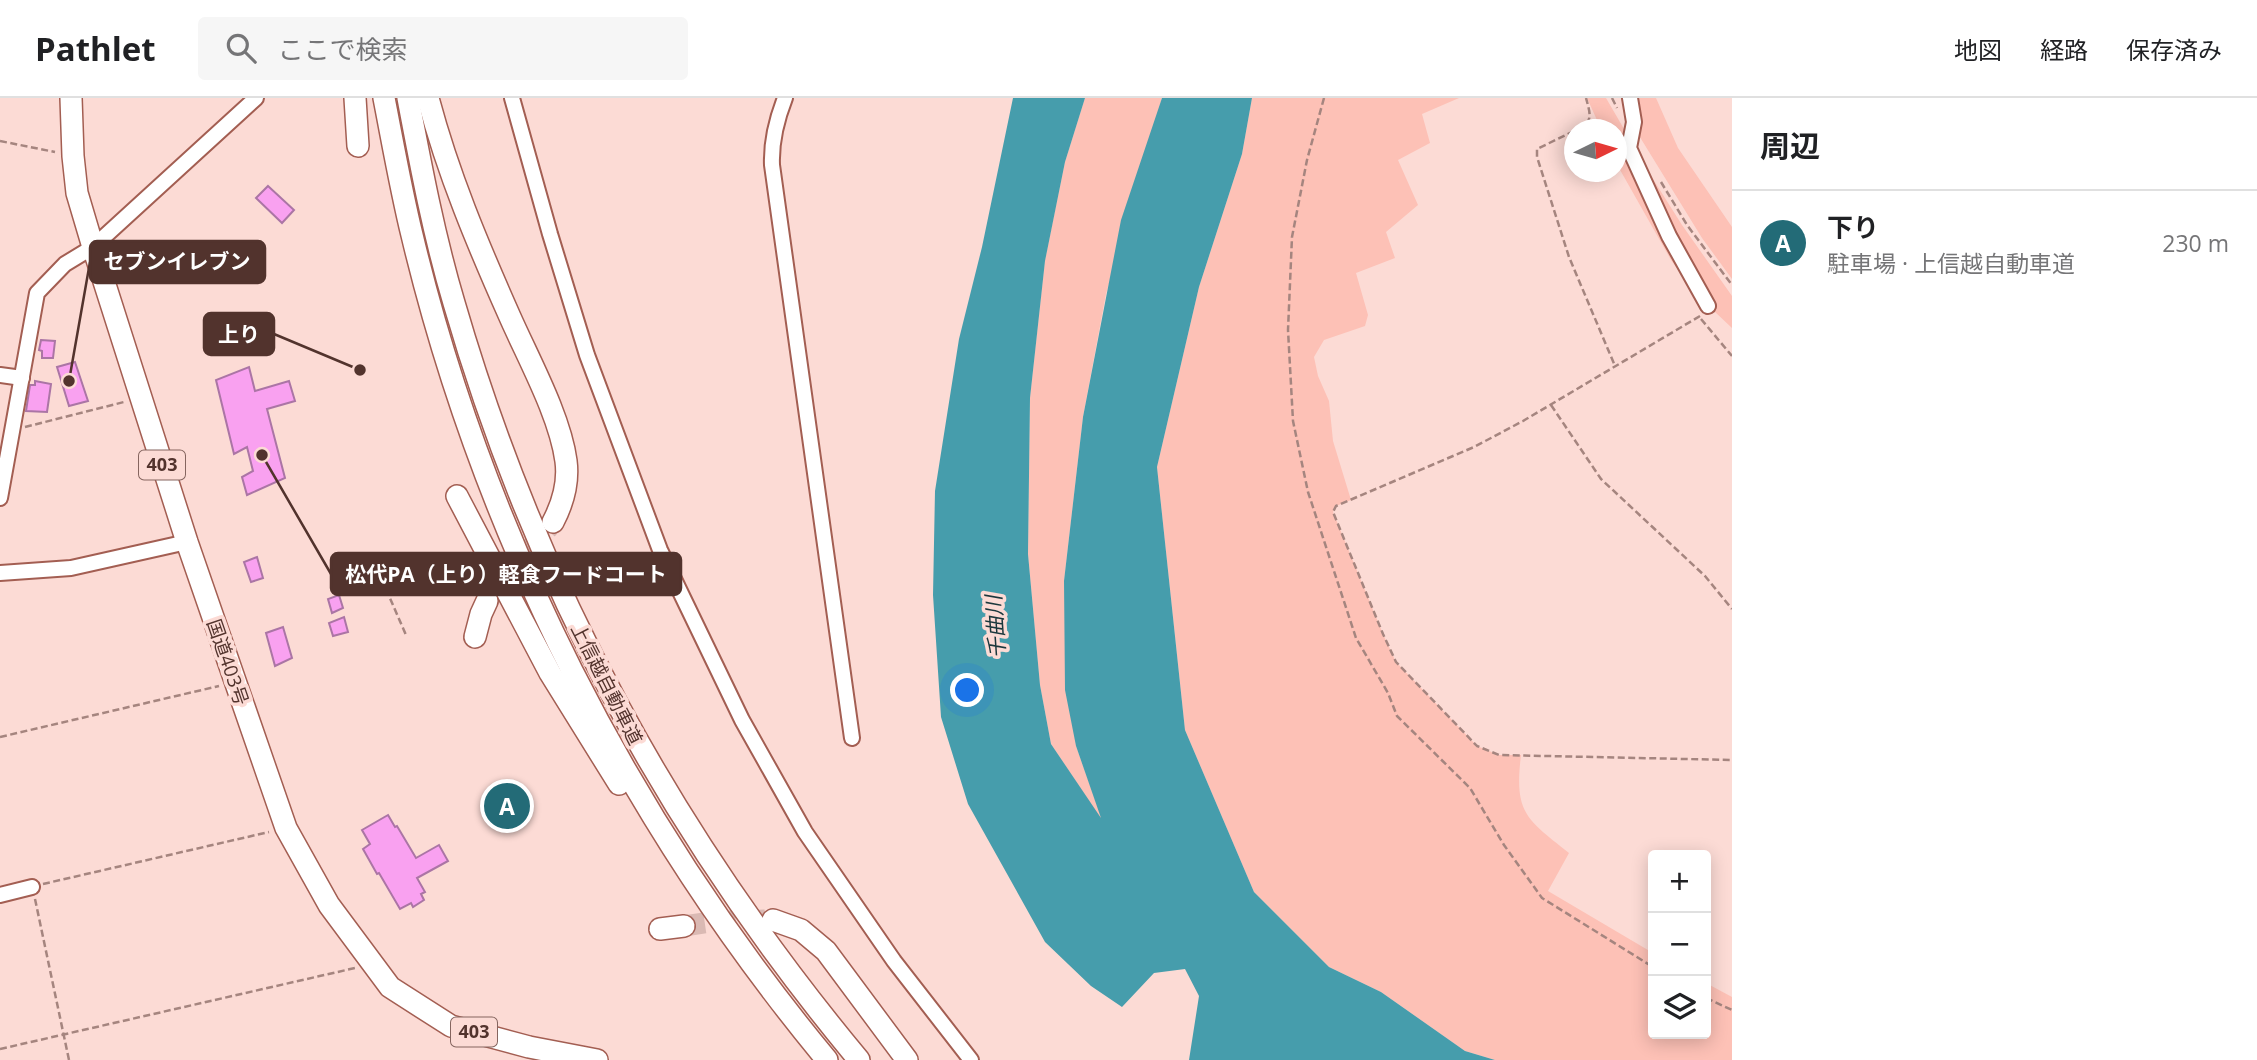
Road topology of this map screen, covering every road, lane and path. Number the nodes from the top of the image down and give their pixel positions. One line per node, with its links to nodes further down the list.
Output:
1 (71, 98): 18 (highway, 国道403号 / 403)
2 (256, 98): 20 (street)
3 (355, 98): 17 (highway)
4 (384, 98): 51 (highway, 上信越自動車道)
5 (408, 98): 61 (highway, 上信越自動車道)
6 (428, 98): 32 (highway)
7 (512, 98): 63 (street)
8 (785, 98): 42 (street)
9 (1324, 98): 52 (path)
10 (1586, 98): 13 (path)
11 (1612, 98): 14 (path)
12 (1630, 98): 14 (street)
13 (1590, 119)
14 (1632, 135): 22 (street)
15 (1564, 136): 24 (path)
16 (0, 141): 18 (path)
17 (358, 146)
18 (73, 156): 20 (highway, 国道403号 / 403)
19 (1658, 178): 21 (path)
20 (93, 247): 26 (street); 27 (highway, 国道403号 / 403)
21 (1732, 285)
22 (1703, 311): 23 (path); 24 (path)
23 (1732, 356)
24 (1615, 366): 28 (path)
25 (0, 375): 26 (street)
26 (22, 378): 29 (street)
27 (141, 397): 29 (path); 33 (highway, 国道403号 / 403)
28 (1551, 405): 37 (path); 43 (path)
29 (13, 426): 31 (street)
30 (457, 496): 51 (highway)
31 (0, 498)
32 (553, 522)
33 (187, 542): 34 (street); 40 (highway, 国道403号 / 403)
34 (0, 573)
35 (386, 589): 38 (path)
36 (487, 601): 39 (highway)
37 (1732, 609)
38 (406, 635)
39 (475, 637)
40 (235, 682): 41 (path); 44 (highway, 国道403号 / 403)
41 (0, 737)
42 (852, 737)
43 (1732, 760)
44 (286, 828): 45 (path); 50 (highway, 国道403号 / 403)
45 (32, 887): 46 (street); 55 (path)
46 (0, 895)
47 (773, 920): 62 (highway)
48 (684, 926): 49 (highway)
49 (660, 929)
50 (372, 964): 55 (path); 57 (highway, 国道403号 / 403)
51 (750, 964): 60 (highway, 上信越自動車道)
52 (1648, 964)
53 (1711, 1000): 54 (path)
54 (1732, 1010)
55 (63, 1034): 56 (path); 58 (path)
56 (0, 1049)
57 (530, 1054): 59 (highway, 国道403号 / 403)
58 (69, 1060)
59 (597, 1060)
60 (827, 1060)
61 (859, 1060)
62 (907, 1060)
63 (971, 1060)

